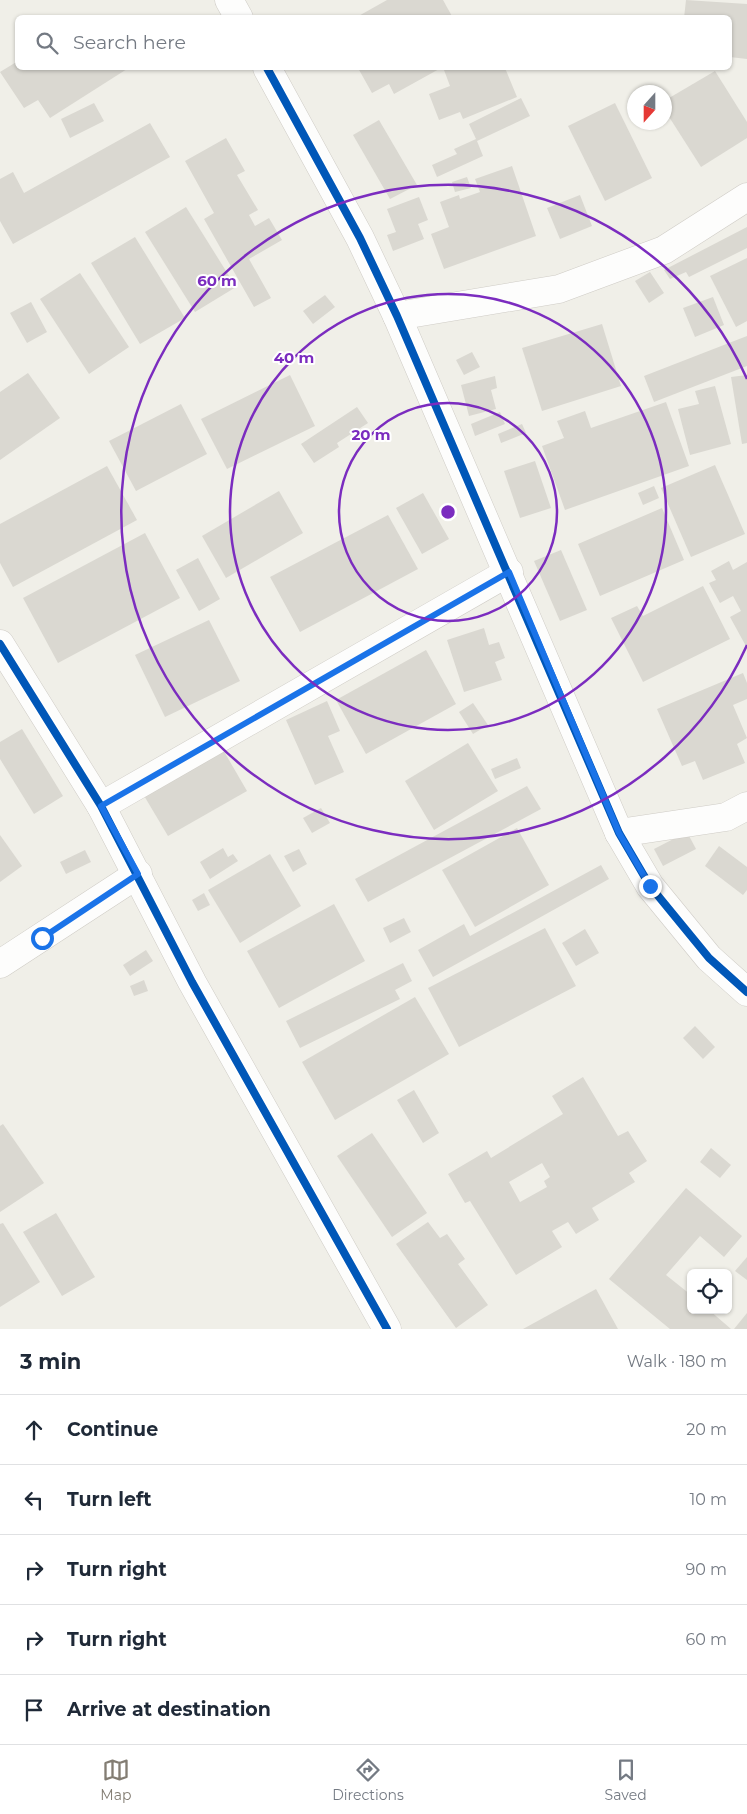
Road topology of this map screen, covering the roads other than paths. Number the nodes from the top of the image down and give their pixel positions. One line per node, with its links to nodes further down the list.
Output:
1 (229, 0): 2 (street)
2 (237, 15)
3 (268, 70): 5 (street)
4 (747, 197): 5 (street)
5 (397, 316): 6 (street)
6 (509, 572): 8 (street); 10 (street)
7 (0, 644): 8 (street)
8 (101, 806): 11 (street)
9 (747, 806): 10 (street)
10 (619, 833): 13 (street)
11 (138, 874): 12 (street); 14 (street)
12 (0, 964)
13 (747, 992)
14 (387, 1329)

